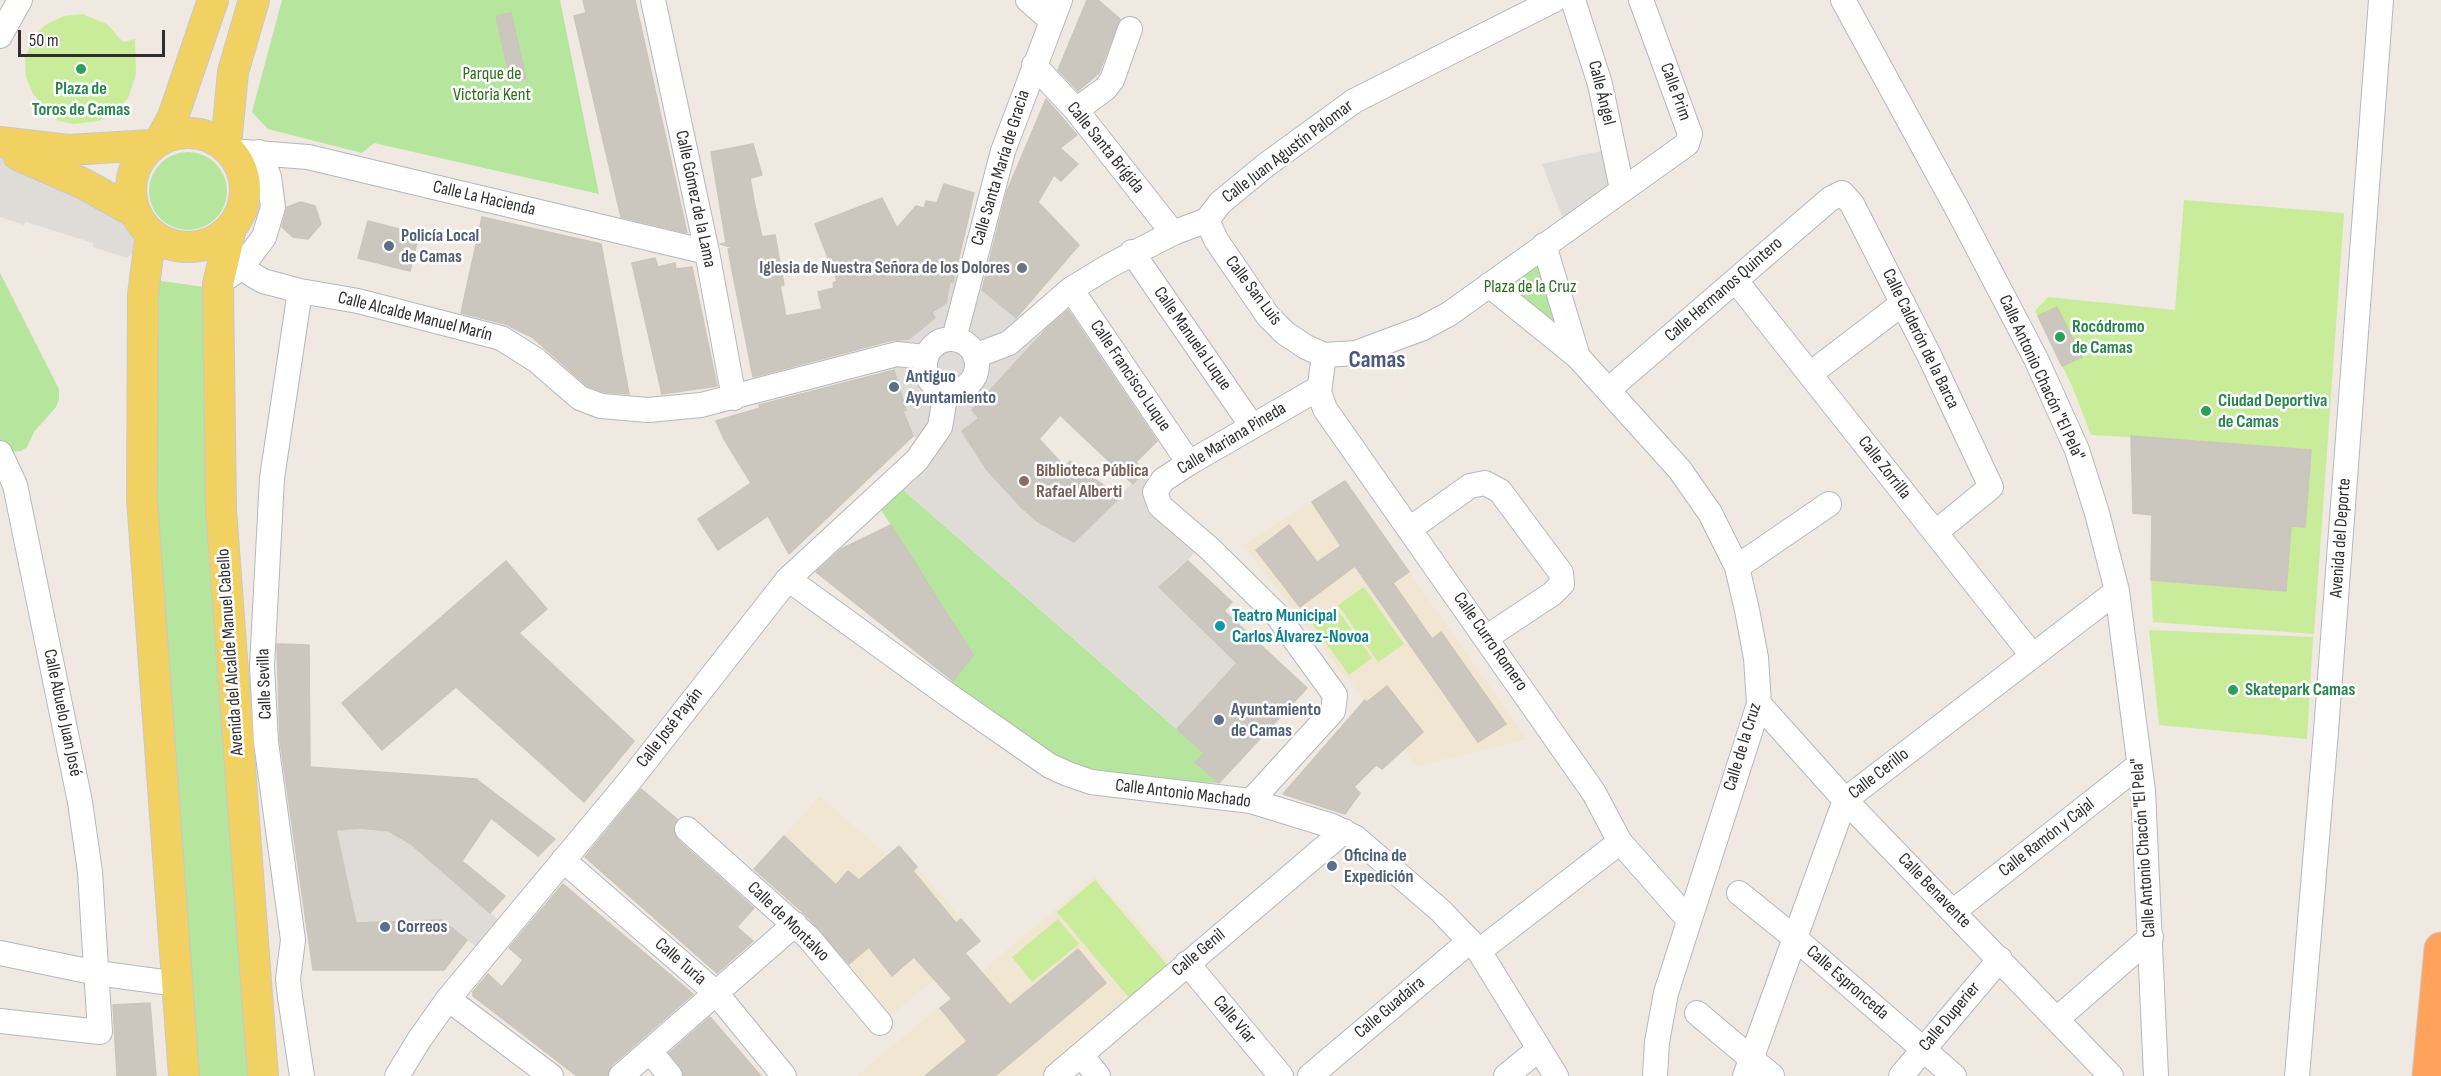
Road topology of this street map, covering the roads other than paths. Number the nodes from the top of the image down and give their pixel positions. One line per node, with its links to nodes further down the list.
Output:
1 (20, 0): 13 (street)
2 (213, 0): 16 (main road)
3 (254, 0): 18 (main road)
4 (653, 0): 26 (street, Calle Gómez de la Lama)
5 (1028, 0): 11 (street)
6 (1554, 0): 21 (street, Calle Juan Agustín Palomar)
7 (1573, 0): 19 (street, Calle Ángel)
8 (1641, 0): 19 (street, Calle Prim)
9 (1843, 0): 52 (street, Calle Antonio Chacón "El Pela")
10 (2381, 0): 107 (street, Avenida del Deporte)
11 (1056, 10): 14 (street, Calle Santa María de Gracia)
12 (1130, 29): 15 (street)
13 (0, 36)
14 (1034, 65): 15 (street, Calle Santa Brígida); 34 (street, Calle Santa María de Gracia)
15 (1076, 110): 24 (street, Calle Santa Brígida)
16 (157, 142): 17 (main road); 18 (main road); 22 (main road)
17 (0, 143): 22 (main road)
18 (238, 150): 23 (main road); 26 (street, Calle La Hacienda); 28 (street)
19 (1622, 189): 25 (street)
20 (1842, 193): 29 (street, Calle Hermanos Quintero); 33 (street, Calle Calderón de la Barca)
21 (1207, 220): 24 (street, Calle Juan Agustín Palomar); 35 (street, Calle San Luis)
22 (143, 223): 23 (main road); 75 (main road)
23 (231, 228): 28 (main road, Avenida del Alcalde Manuel Cabello)
24 (1173, 233): 27 (street, Calle Juan Agustín Palomar)
25 (1544, 245): 30 (street); 38 (street, Calle de la Cruz)
26 (707, 252): 43 (street, Calle Gómez de la Lama)
27 (1132, 252): 31 (street, Calle Juan Agustín Palomar); 44 (street, Calle Manuela Luque)
28 (230, 276): 32 (street, Calle Alcalde Manuel Marín); 88 (main road, Avenida del Alcalde Manuel Cabello)
29 (1736, 281): 39 (street, Calle Zorrilla); 41 (street, Calle Hermanos Quintero)
30 (1489, 285): 35 (street); 38 (street, Calle de la Cruz)
31 (1071, 289): 36 (street, Calle Juan Agustín Palomar); 46 (street, Calle Francisco Luque)
32 (300, 291): 43 (street, Calle Alcalde Manuel Marín); 89 (street, Calle Sevilla)
33 (1903, 303): 39 (street); 49 (street, Calle Calderón de la Barca)
34 (954, 339): 36 (street); 37 (street)
35 (1323, 355): 40 (street, Calle Curro Romero)
36 (975, 356): 42 (street)
37 (925, 357): 42 (street); 43 (street, Calle Alcalde Manuel Marín)
38 (1578, 357): 41 (street, Calle de la Cruz)
39 (1810, 374): 49 (street, Calle Zorrilla)
40 (1320, 388): 44 (street, Calle Mariana Pineda); 48 (street, Calle Curro Romero)
41 (1608, 390): 50 (street, Calle de la Cruz)
42 (946, 391): 51 (street, Calle José Payán)
43 (734, 398)
44 (1252, 426): 46 (street, Calle Mariana Pineda)
45 (2, 456): 74 (street, Calle Abuelo Juan José)
46 (1189, 464): 58 (street, Calle Mariana Pineda)
47 (1829, 504): 50 (street)
48 (1411, 528): 53 (street, Calle Curro Romero); 53 (street)
49 (1936, 532): 54 (street, Calle Zorrilla)
50 (1737, 567): 55 (street, Calle de la Cruz)
51 (788, 579): 58 (street, Calle Antonio Machado); 62 (street, Calle José Payán)
52 (2117, 591): 54 (street, Calle Cerillo); 56 (street, Calle Antonio Chacón "El Pela")
53 (1487, 637): 61 (street, Calle Curro Romero)
54 (2032, 655): 57 (street, Calle Cerillo)
55 (1759, 704): 57 (street, Calle Benavente); 65 (street, Calle de la Cruz)
56 (2139, 765): 64 (street, Calle Ramón y Cajal); 67 (street, Calle Antonio Chacón "El Pela")
57 (1845, 800): 64 (street, Calle Benavente); 68 (street, Calle Cerillo)
58 (1251, 801): 60 (street, Calle Antonio Machado)
59 (687, 829): 66 (street, Calle de Montalvo)
60 (1344, 831): 69 (street, Calle Antonio Machado); 73 (street, Calle Genil)
61 (1620, 842): 65 (street, Calle Curro Romero); 69 (street, Calle Guadaira)
62 (563, 860): 76 (street, Calle Turia); 77 (street, Calle José Payán)
63 (1739, 893): 68 (street, Calle Espronceda)
64 (1954, 911): 72 (street, Calle Benavente)
65 (1688, 920): 101 (street, Calle de la Cruz)
66 (795, 924): 76 (street); 81 (street, Calle de Montalvo)
67 (2151, 938): 79 (street); 106 (street, Calle Antonio Chacón "El Pela")
68 (1796, 939): 83 (street, Calle Espronceda); 86 (street, Calle Cerillo)
69 (1474, 946): 82 (street, Calle Antonio Machado); 98 (street, Calle Guadaira)
70 (2441, 949): 108 (highway)
71 (0, 953): 74 (street)
72 (2000, 959): 79 (street, Calle Benavente); 83 (street, Calle Duperier)
73 (1187, 963): 85 (street, Calle Genil); 97 (street, Calle Viar)
74 (97, 973): 75 (street); 80 (street, Calle Abuelo Juan José)
75 (178, 984): 87 (main road)
76 (716, 993): 84 (street); 94 (street, Calle Turia)
77 (448, 999): 90 (street, Calle José Payán); 91 (street)
78 (1697, 1013): 86 (street)
79 (2057, 1019): 105 (street, Calle Benavente)
80 (0, 1021)
81 (880, 1023)
82 (1539, 1049): 99 (street); 100 (street, Calle Antonio Machado)
83 (1923, 1050): 103 (street, Calle Duperier); 104 (street, Calle Espronceda)
84 (650, 1051): 92 (street); 93 (street)
85 (1081, 1055): 95 (street, Calle Genil); 96 (street)
86 (1748, 1067): 102 (street)
87 (184, 1076)
88 (263, 1076)
89 (302, 1076)
90 (397, 1076)
91 (551, 1076)
92 (621, 1076)
93 (670, 1076)
94 (784, 1076)
95 (1056, 1076)
96 (1098, 1076)
97 (1281, 1076)
98 (1310, 1076)
99 (1506, 1076)
100 (1556, 1076)
101 (1655, 1076)
102 (1772, 1076)
103 (1901, 1076)
104 (1954, 1076)
105 (2110, 1076)
106 (2156, 1076)
107 (2297, 1076)
108 (2429, 1076)

